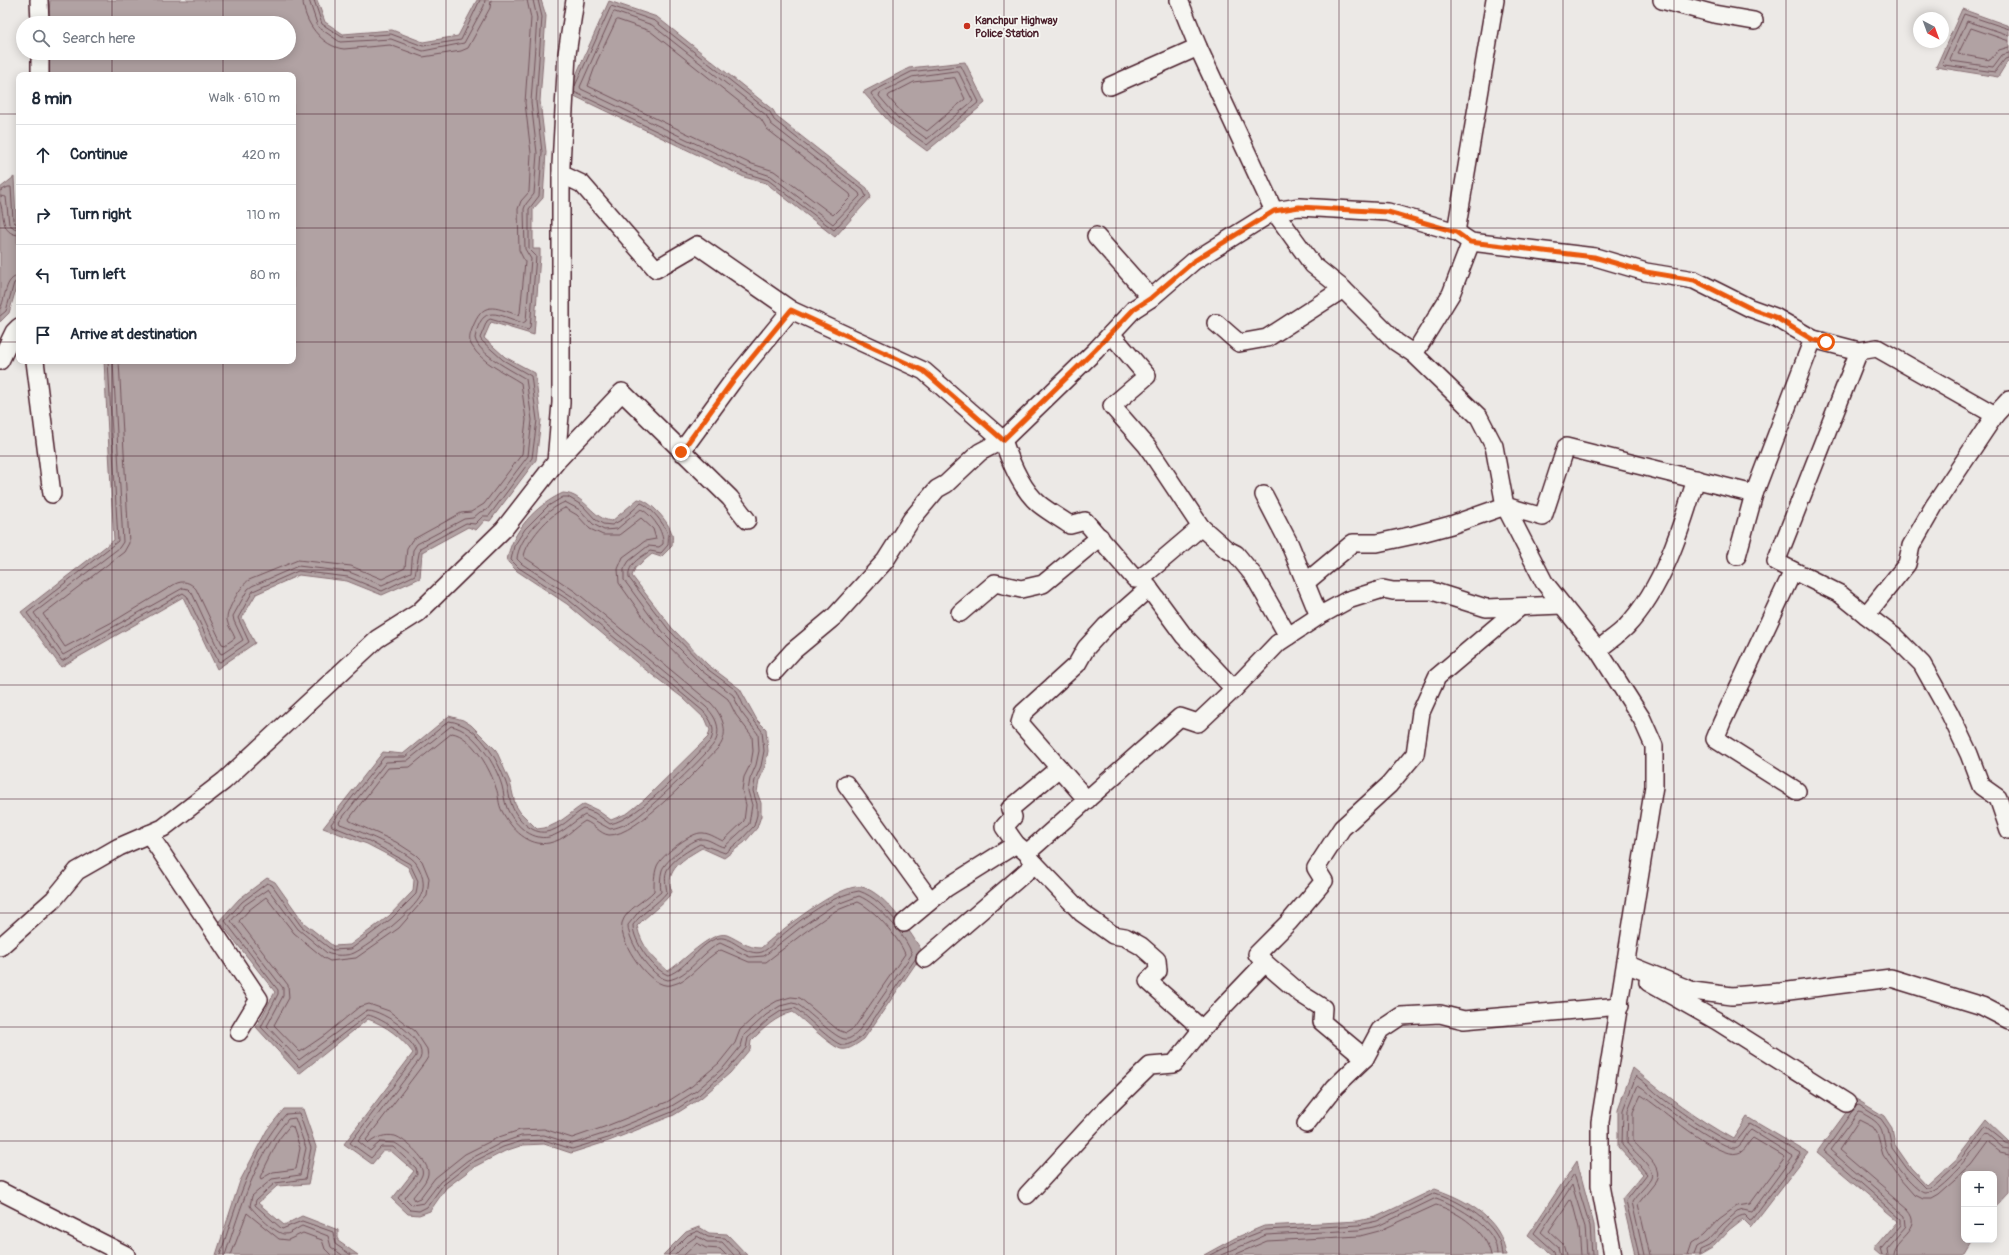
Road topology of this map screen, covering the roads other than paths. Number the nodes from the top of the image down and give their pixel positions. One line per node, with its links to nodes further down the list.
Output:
1 (40, 0): 6 (street)
2 (575, 0): 12 (street)
3 (1179, 0): 8 (street)
4 (1495, 0): 14 (street)
5 (1662, 0): 7 (street)
6 (40, 16)
7 (1754, 21)
8 (1198, 47): 11 (street); 13 (street)
9 (40, 60): 10 (street)
10 (40, 72)
11 (1110, 86)
12 (561, 174): 19 (street); 32 (street)
13 (1274, 211): 14 (street); 17 (street); 18 (street)
14 (1456, 232): 16 (street)
15 (1096, 236): 18 (street)
16 (1470, 242): 23 (street); 25 (street)
17 (1343, 289): 20 (street); 25 (street)
18 (1151, 298): 22 (street)
19 (791, 310): 30 (street); 31 (street)
20 (1216, 323)
21 (16, 330): 26 (street)
22 (1111, 334): 30 (street); 39 (street)
23 (1813, 340): 24 (street); 35 (street)
24 (1860, 351): 29 (street); 42 (street)
25 (1414, 354): 37 (street)
26 (0, 361)
27 (35, 364): 34 (street)
28 (2009, 400): 29 (street)
29 (1995, 415): 49 (street)
30 (1003, 440): 40 (street); 52 (street)
31 (681, 452): 32 (street); 38 (street)
32 (556, 462): 59 (street)
33 (1696, 479): 35 (street); 37 (street); 51 (street)
34 (52, 494)
35 (1754, 494): 41 (street)
36 (1264, 495): 44 (street)
37 (1505, 506): 44 (street); 45 (street)
38 (747, 520)
39 (1201, 527): 43 (street); 50 (street)
40 (1100, 537): 43 (street); 47 (street)
41 (1737, 556)
42 (1794, 571): 49 (street); 56 (street)
43 (1145, 583): 53 (street); 54 (street)
44 (1305, 583): 48 (street)
45 (1562, 605): 46 (street); 51 (street)
46 (1520, 607): 48 (street); 65 (street)
47 (960, 613)
48 (1319, 616): 50 (street)
49 (1866, 616): 58 (street)
50 (1288, 636): 53 (street)
51 (1598, 650): 66 (street)
52 (775, 671)
53 (1234, 689): 57 (street)
54 (1059, 768): 57 (street); 60 (street)
55 (846, 784): 61 (street)
56 (1797, 791)
57 (1088, 800): 60 (street)
58 (2009, 830)
59 (149, 834): 63 (street); 70 (street)
60 (1026, 854): 61 (street); 64 (street); 69 (street)
61 (930, 900): 62 (street)
62 (904, 923)
63 (0, 947)
64 (926, 958)
65 (1265, 963): 69 (street); 71 (street)
66 (1626, 966): 67 (street); 68 (street); 72 (street)
67 (1620, 1006): 71 (street); 77 (street)
68 (2009, 1020)
69 (1202, 1029): 75 (street)
70 (239, 1032)
71 (1365, 1058): 73 (street)
72 (1847, 1103)
73 (1306, 1124)
74 (0, 1191): 76 (street)
75 (1027, 1195)
76 (126, 1255)
77 (1613, 1255)

